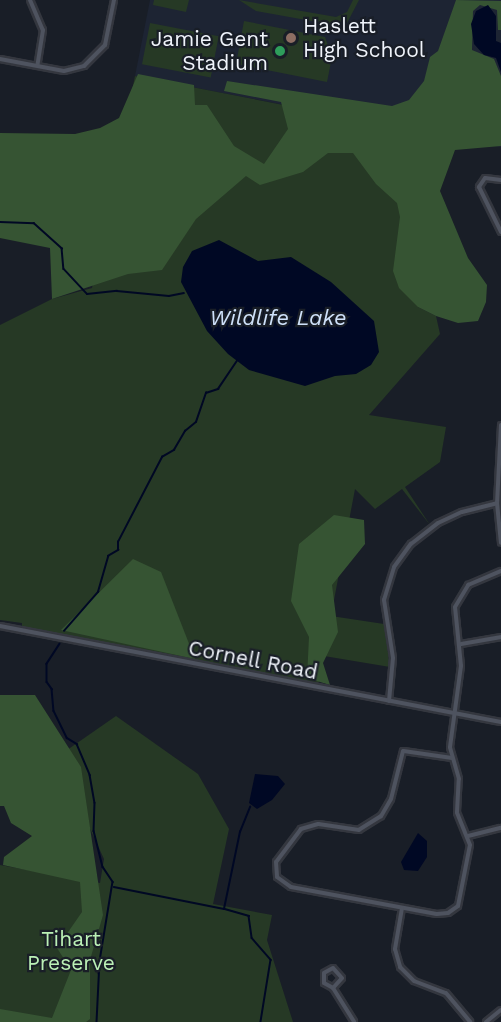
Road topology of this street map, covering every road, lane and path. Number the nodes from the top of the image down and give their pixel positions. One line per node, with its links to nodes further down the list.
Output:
1 (30, 0): 4 (street)
2 (114, 0): 4 (street)
3 (0, 58): 4 (street)
4 (37, 66)
5 (501, 180): 6 (street)
6 (501, 232)
7 (501, 425): 8 (street)
8 (500, 472): 9 (street)
9 (497, 503): 10 (street); 15 (street)
10 (501, 543)
11 (501, 571): 14 (street)
12 (0, 626): 15 (street, Cornell Road)
13 (501, 637): 14 (street)
14 (461, 644): 16 (street)
15 (389, 701): 16 (street, Cornell Road)
16 (456, 714): 17 (street, Cornell Road); 18 (street)
17 (501, 722)
18 (452, 758): 20 (street); 21 (street)
19 (501, 828): 20 (street)
20 (468, 836): 21 (street)
21 (402, 908): 25 (street)
22 (333, 988): 22 (street); 24 (street)
23 (501, 1011): 26 (street)
24 (354, 1022)
25 (470, 1022)
26 (486, 1022)

